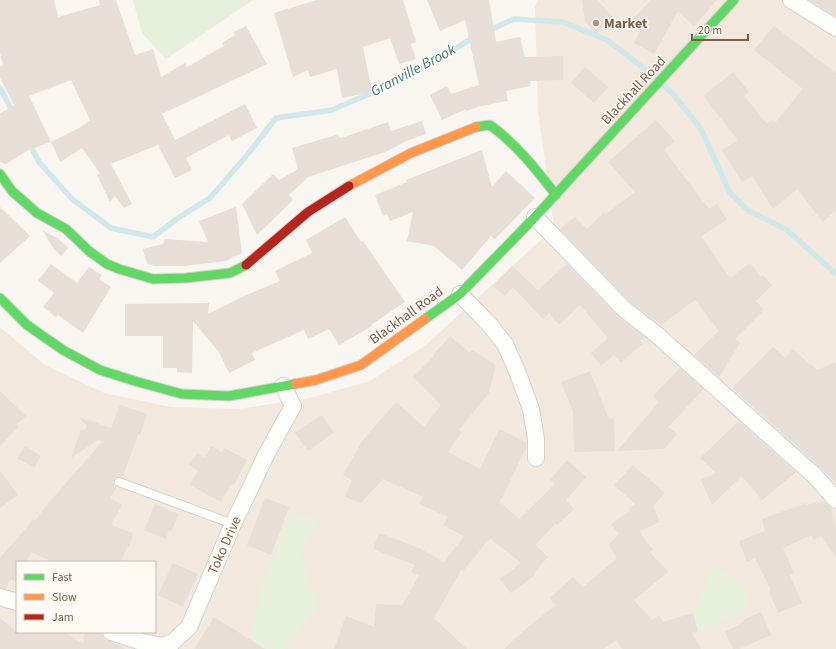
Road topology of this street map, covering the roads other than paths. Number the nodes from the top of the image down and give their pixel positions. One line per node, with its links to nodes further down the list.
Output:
1 (734, 0): 5 (main road, Blackhall Road)
2 (790, 0): 3 (street)
3 (836, 28)
4 (0, 174): 5 (main road)
5 (556, 195): 6 (main road, Blackhall Road)
6 (535, 217): 7 (main road, Blackhall Road); 12 (street)
7 (460, 294): 9 (main road, Blackhall Road); 10 (street)
8 (0, 298): 9 (main road, Blackhall Road)
9 (283, 386): 13 (street, Toko Drive)
10 (536, 458)
11 (119, 482): 13 (lane)
12 (836, 500)
13 (233, 524): 16 (street, Toko Drive)
14 (0, 597): 15 (street)
15 (16, 602)
16 (114, 633)

